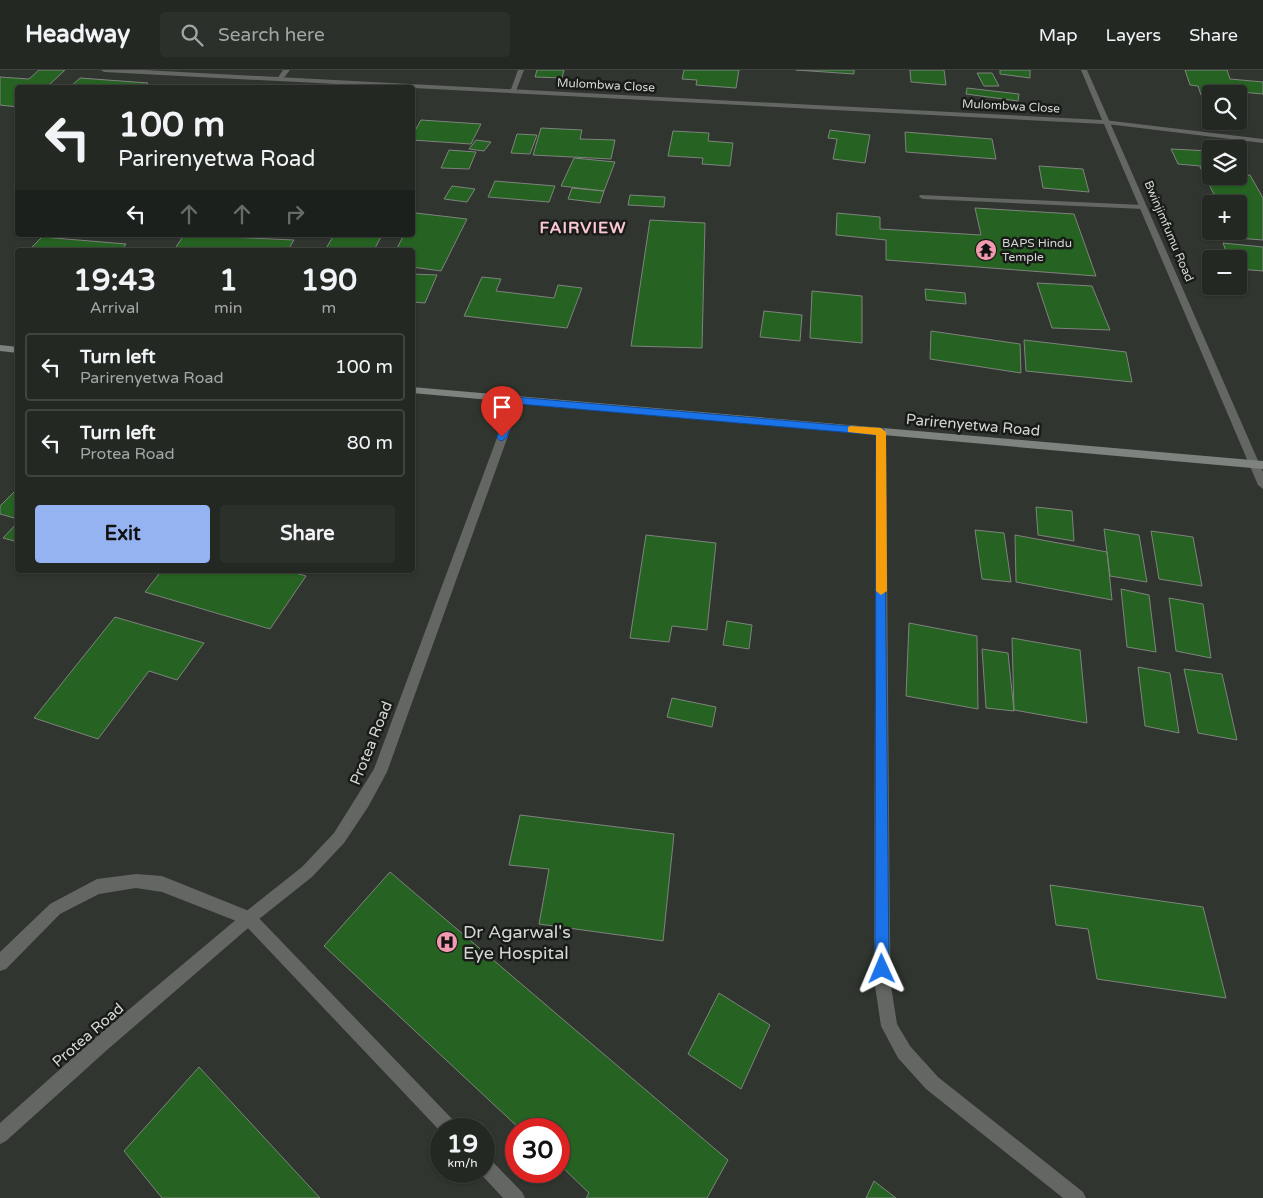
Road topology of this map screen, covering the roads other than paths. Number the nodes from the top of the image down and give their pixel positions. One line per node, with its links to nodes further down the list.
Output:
1 (104, 70): 5 (street, Mulombwa Close)
2 (288, 70): 5 (street)
3 (521, 70): 8 (street)
4 (1084, 70): 9 (street, Bwinjimfumu Road)
5 (280, 79): 6 (street, Mulombwa Close)
6 (396, 85)
7 (415, 86): 8 (street, Mulombwa Close)
8 (512, 91): 9 (street, Mulombwa Close)
9 (1107, 122): 10 (street, Mulombwa Close); 12 (street, Bwinjimfumu Road)
10 (1263, 141)
11 (923, 197): 12 (street)
12 (1144, 206): 18 (street, Bwinjimfumu Road)
13 (0, 348): 14 (main road)
14 (15, 350)
15 (415, 390): 16 (main road, Parirenyetwa Road)
16 (516, 400): 17 (main road, Parirenyetwa Road); 20 (street, Protea Road)
17 (881, 432): 18 (main road, Parirenyetwa Road); 26 (street)
18 (1259, 465): 19 (street, Bwinjimfumu Road)
19 (1263, 485)
20 (249, 918): 21 (street); 22 (street); 23 (street, Protea Road)
21 (0, 963)
22 (440, 1118)
23 (0, 1135)
24 (495, 1176): 25 (street)
25 (516, 1198)
26 (1077, 1198)

